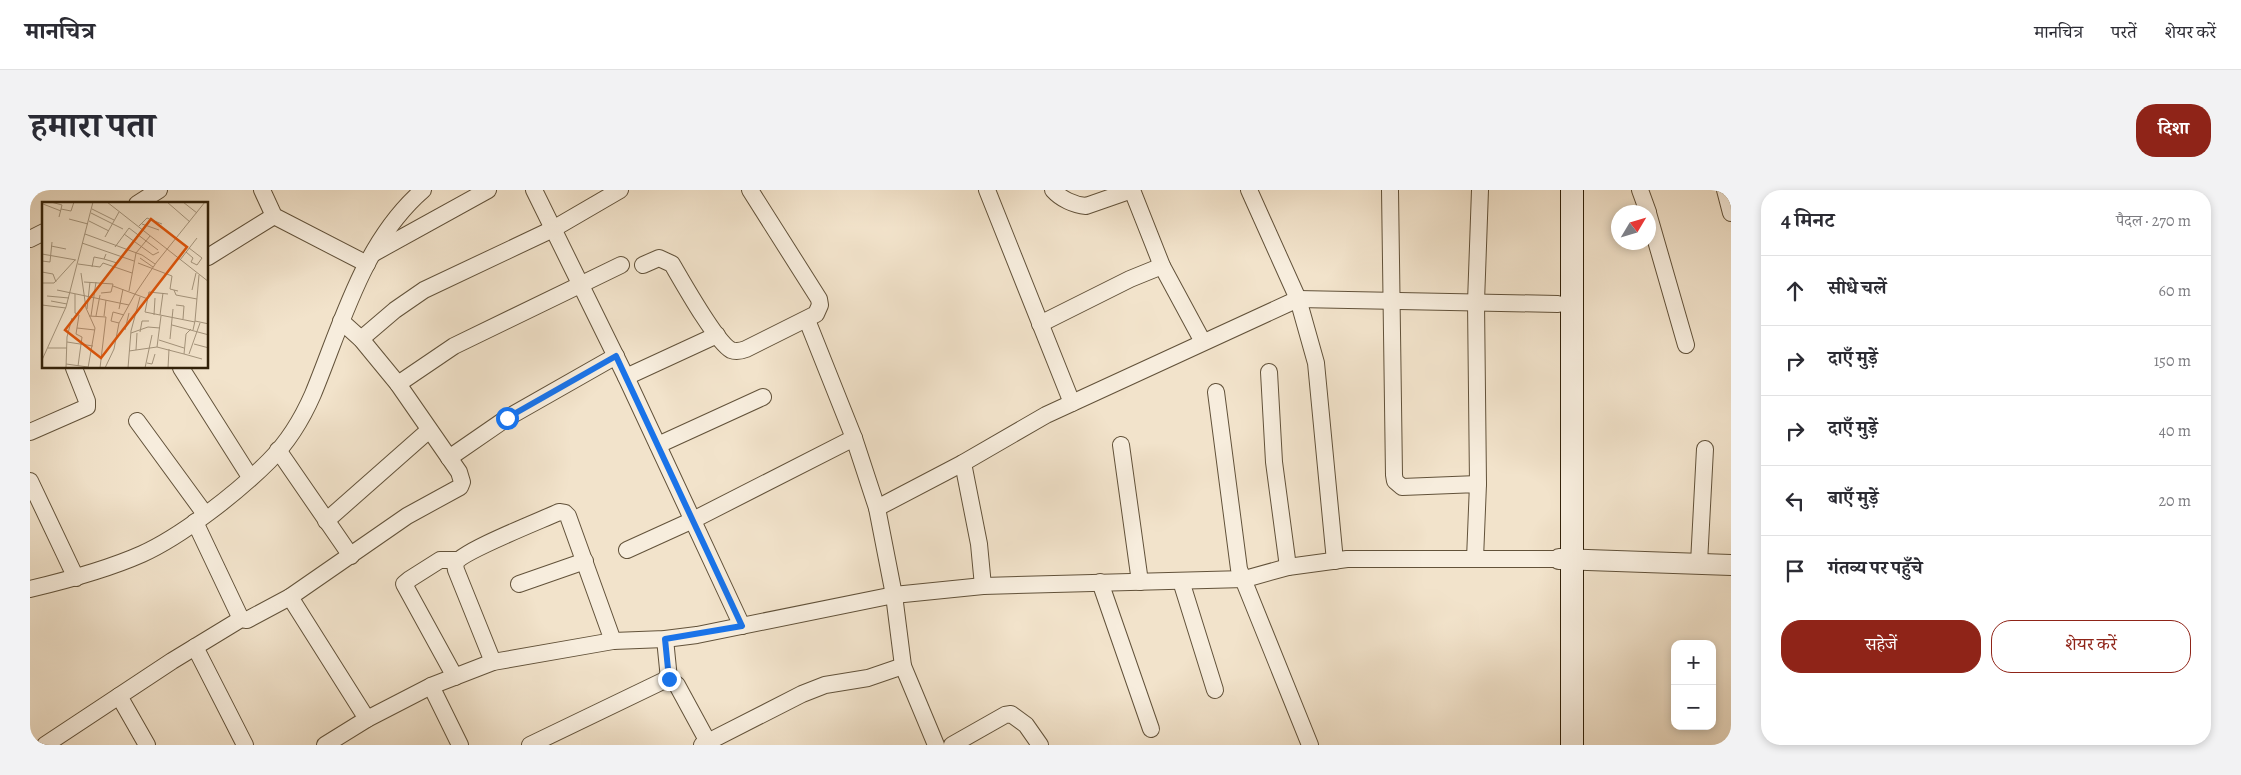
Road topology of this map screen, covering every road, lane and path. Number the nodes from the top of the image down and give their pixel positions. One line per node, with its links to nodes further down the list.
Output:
1 (159, 190): 18 (street)
2 (262, 190): 21 (street)
3 (423, 190): 27 (street)
4 (488, 190): 27 (street)
5 (534, 190): 22 (street)
6 (620, 190): 22 (street)
7 (750, 190): 37 (street)
8 (987, 190): 38 (street)
9 (1053, 190): 10 (street)
10 (1132, 190): 30 (street)
11 (1249, 190): 32 (street)
12 (1390, 190): 33 (street)
13 (1480, 190): 34 (street)
14 (1558, 190): 35 (main road)
15 (1572, 190): 72 (main road)
16 (1640, 190): 19 (street)
17 (1725, 190): 20 (street)
18 (140, 202)
19 (1645, 205)
20 (1731, 213)
21 (274, 216): 26 (street); 27 (street)
22 (553, 229): 31 (street); 40 (street)
23 (42, 233): 24 (street)
24 (30, 238)
25 (1656, 241): 42 (street)
26 (209, 256)
27 (369, 260): 36 (street)
28 (620, 265): 31 (street)
29 (643, 265): 39 (street)
30 (1162, 266): 38 (street); 41 (street)
31 (582, 285): 43 (street); 48 (street)
32 (1298, 299): 33 (street); 41 (street); 75 (street)
33 (1391, 301): 34 (street); 64 (street)
34 (1476, 302): 35 (street); 64 (street)
35 (1558, 304): 72 (main road)
36 (342, 320): 40 (street); 59 (street)
37 (807, 320): 39 (street); 55 (street)
38 (1040, 324): 51 (street)
39 (717, 335): 47 (street)
40 (361, 339): 48 (street)
41 (1203, 342): 51 (street)
42 (1686, 345)
43 (616, 356): 47 (street); 60 (street)
44 (74, 369): 54 (street)
45 (182, 369): 62 (street)
46 (1269, 372): 78 (street)
47 (626, 376): 56 (street)
48 (398, 384): 53 (street)
49 (1216, 392): 80 (street)
50 (763, 397): 56 (street)
51 (1072, 403): 61 (street)
52 (137, 421): 66 (street)
53 (428, 430): 60 (street); 68 (street)
54 (30, 432)
55 (854, 438): 65 (street); 67 (street)
56 (658, 445): 67 (street)
57 (1121, 445): 82 (street)
58 (1705, 449): 76 (street)
59 (278, 450): 62 (street); 68 (street)
60 (449, 458): 70 (street)
61 (962, 463): 65 (street); 85 (street)
62 (250, 477): 66 (street)
63 (30, 481): 79 (street)
64 (1478, 484): 71 (street)
65 (877, 508): 87 (street)
66 (200, 518): 79 (street); 89 (street)
67 (693, 520): 69 (street); 90 (street)
68 (326, 521): 70 (street)
69 (627, 550)
70 (351, 556): 88 (street)
71 (1475, 559): 72 (street); 75 (street)
72 (1566, 559): 76 (street); 114 (main road); 115 (main road)
73 (456, 560): 74 (street); 94 (street); 96 (street)
74 (585, 561): 84 (street); 92 (street)
75 (1335, 561): 78 (street)
76 (1698, 564): 77 (street)
77 (1731, 564)
78 (1288, 567): 80 (street)
79 (76, 578): 86 (street)
80 (1245, 579): 83 (street); 113 (street)
81 (1100, 582): 82 (street); 85 (street); 102 (street)
82 (1140, 582): 83 (street)
83 (1181, 582): 99 (street)
84 (519, 584)
85 (983, 586): 87 (street)
86 (30, 589)
87 (894, 595): 90 (street); 95 (street)
88 (290, 598): 89 (street); 101 (street)
89 (241, 619): 93 (street)
90 (742, 626): 91 (street)
91 (665, 639): 92 (street); 97 (street)
92 (613, 641): 94 (street)
93 (195, 647): 100 (street); 106 (street)
94 (493, 662): 96 (street)
95 (903, 666): 103 (street); 110 (street)
96 (455, 677): 98 (street)
97 (669, 679): 103 (street); 109 (street)
98 (431, 686): 101 (street); 108 (street)
99 (1215, 690)
100 (119, 696): 104 (street); 105 (street)
101 (367, 719): 107 (street)
102 (1151, 729)
103 (705, 744)
104 (45, 745)
105 (147, 745)
106 (245, 745)
107 (326, 745)
108 (460, 745)
109 (530, 745)
110 (936, 745)
111 (952, 745): 112 (street)
112 (1040, 745)
113 (1310, 745)
114 (1559, 745)
115 (1572, 745)

